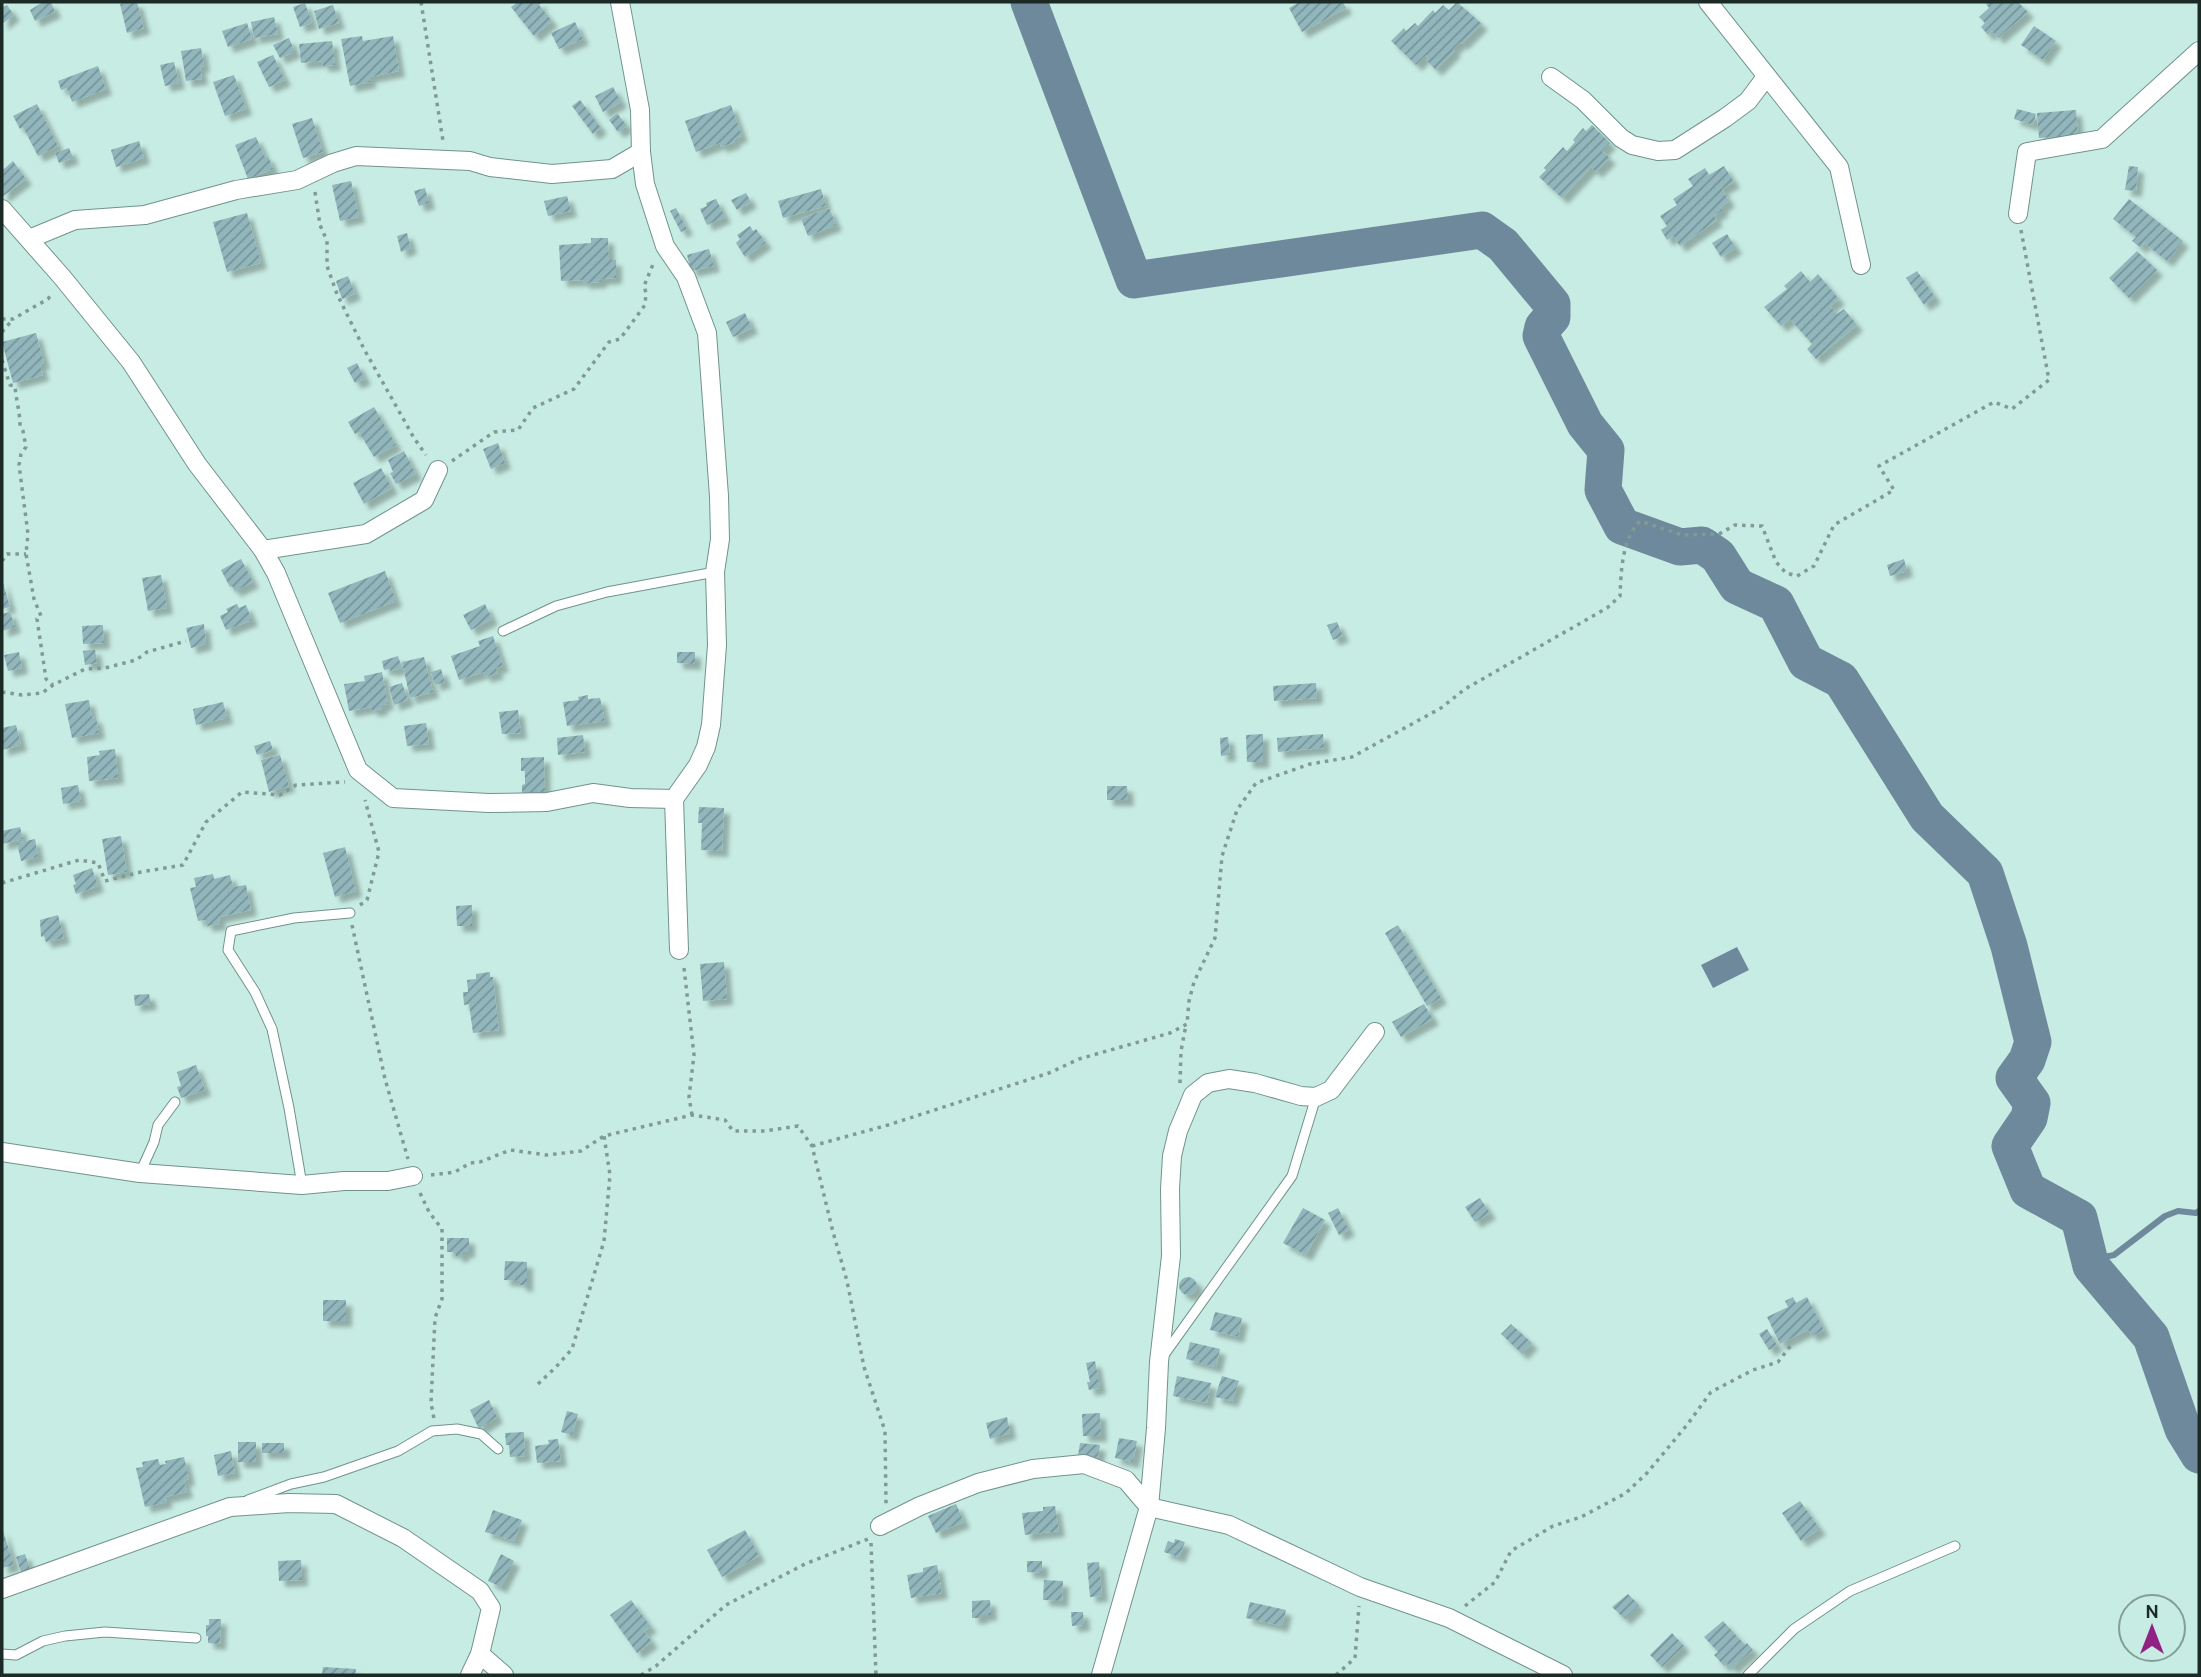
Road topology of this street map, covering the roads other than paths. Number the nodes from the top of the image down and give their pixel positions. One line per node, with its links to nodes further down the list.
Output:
1 (620, 2): 6 (street)
2 (1708, 2): 5 (street)
3 (2199, 51): 8 (street)
4 (1551, 77): 5 (street)
5 (1766, 77): 10 (street)
6 (641, 152): 9 (street); 13 (street)
7 (2, 209): 9 (street)
8 (2018, 214)
9 (29, 239): 12 (street)
10 (1861, 265)
11 (438, 470): 12 (street)
12 (263, 550): 15 (street)
13 (715, 572): 14 (lane); 15 (street)
14 (503, 631)
15 (674, 799): 17 (street)
16 (350, 913): 24 (lane)
17 (679, 950)
18 (1375, 1032): 19 (street)
19 (1316, 1097): 25 (lane); 25 (street)
20 (175, 1102): 22 (lane)
21 (2, 1152): 22 (street)
22 (141, 1173): 24 (street)
23 (413, 1176): 24 (street)
24 (302, 1185)
25 (1158, 1362): 28 (street)
26 (498, 1449): 27 (lane)
27 (230, 1507): 31 (street); 34 (street)
28 (1149, 1507): 29 (street); 37 (street); 38 (street)
29 (875, 1532)
30 (1955, 1546): 39 (lane)
31 (2, 1589)
32 (196, 1638): 33 (lane)
33 (2, 1654)
34 (480, 1654): 35 (street); 36 (street)
35 (470, 1675)
36 (505, 1675)
37 (1101, 1675)
38 (1563, 1675)
39 (1748, 1675)

